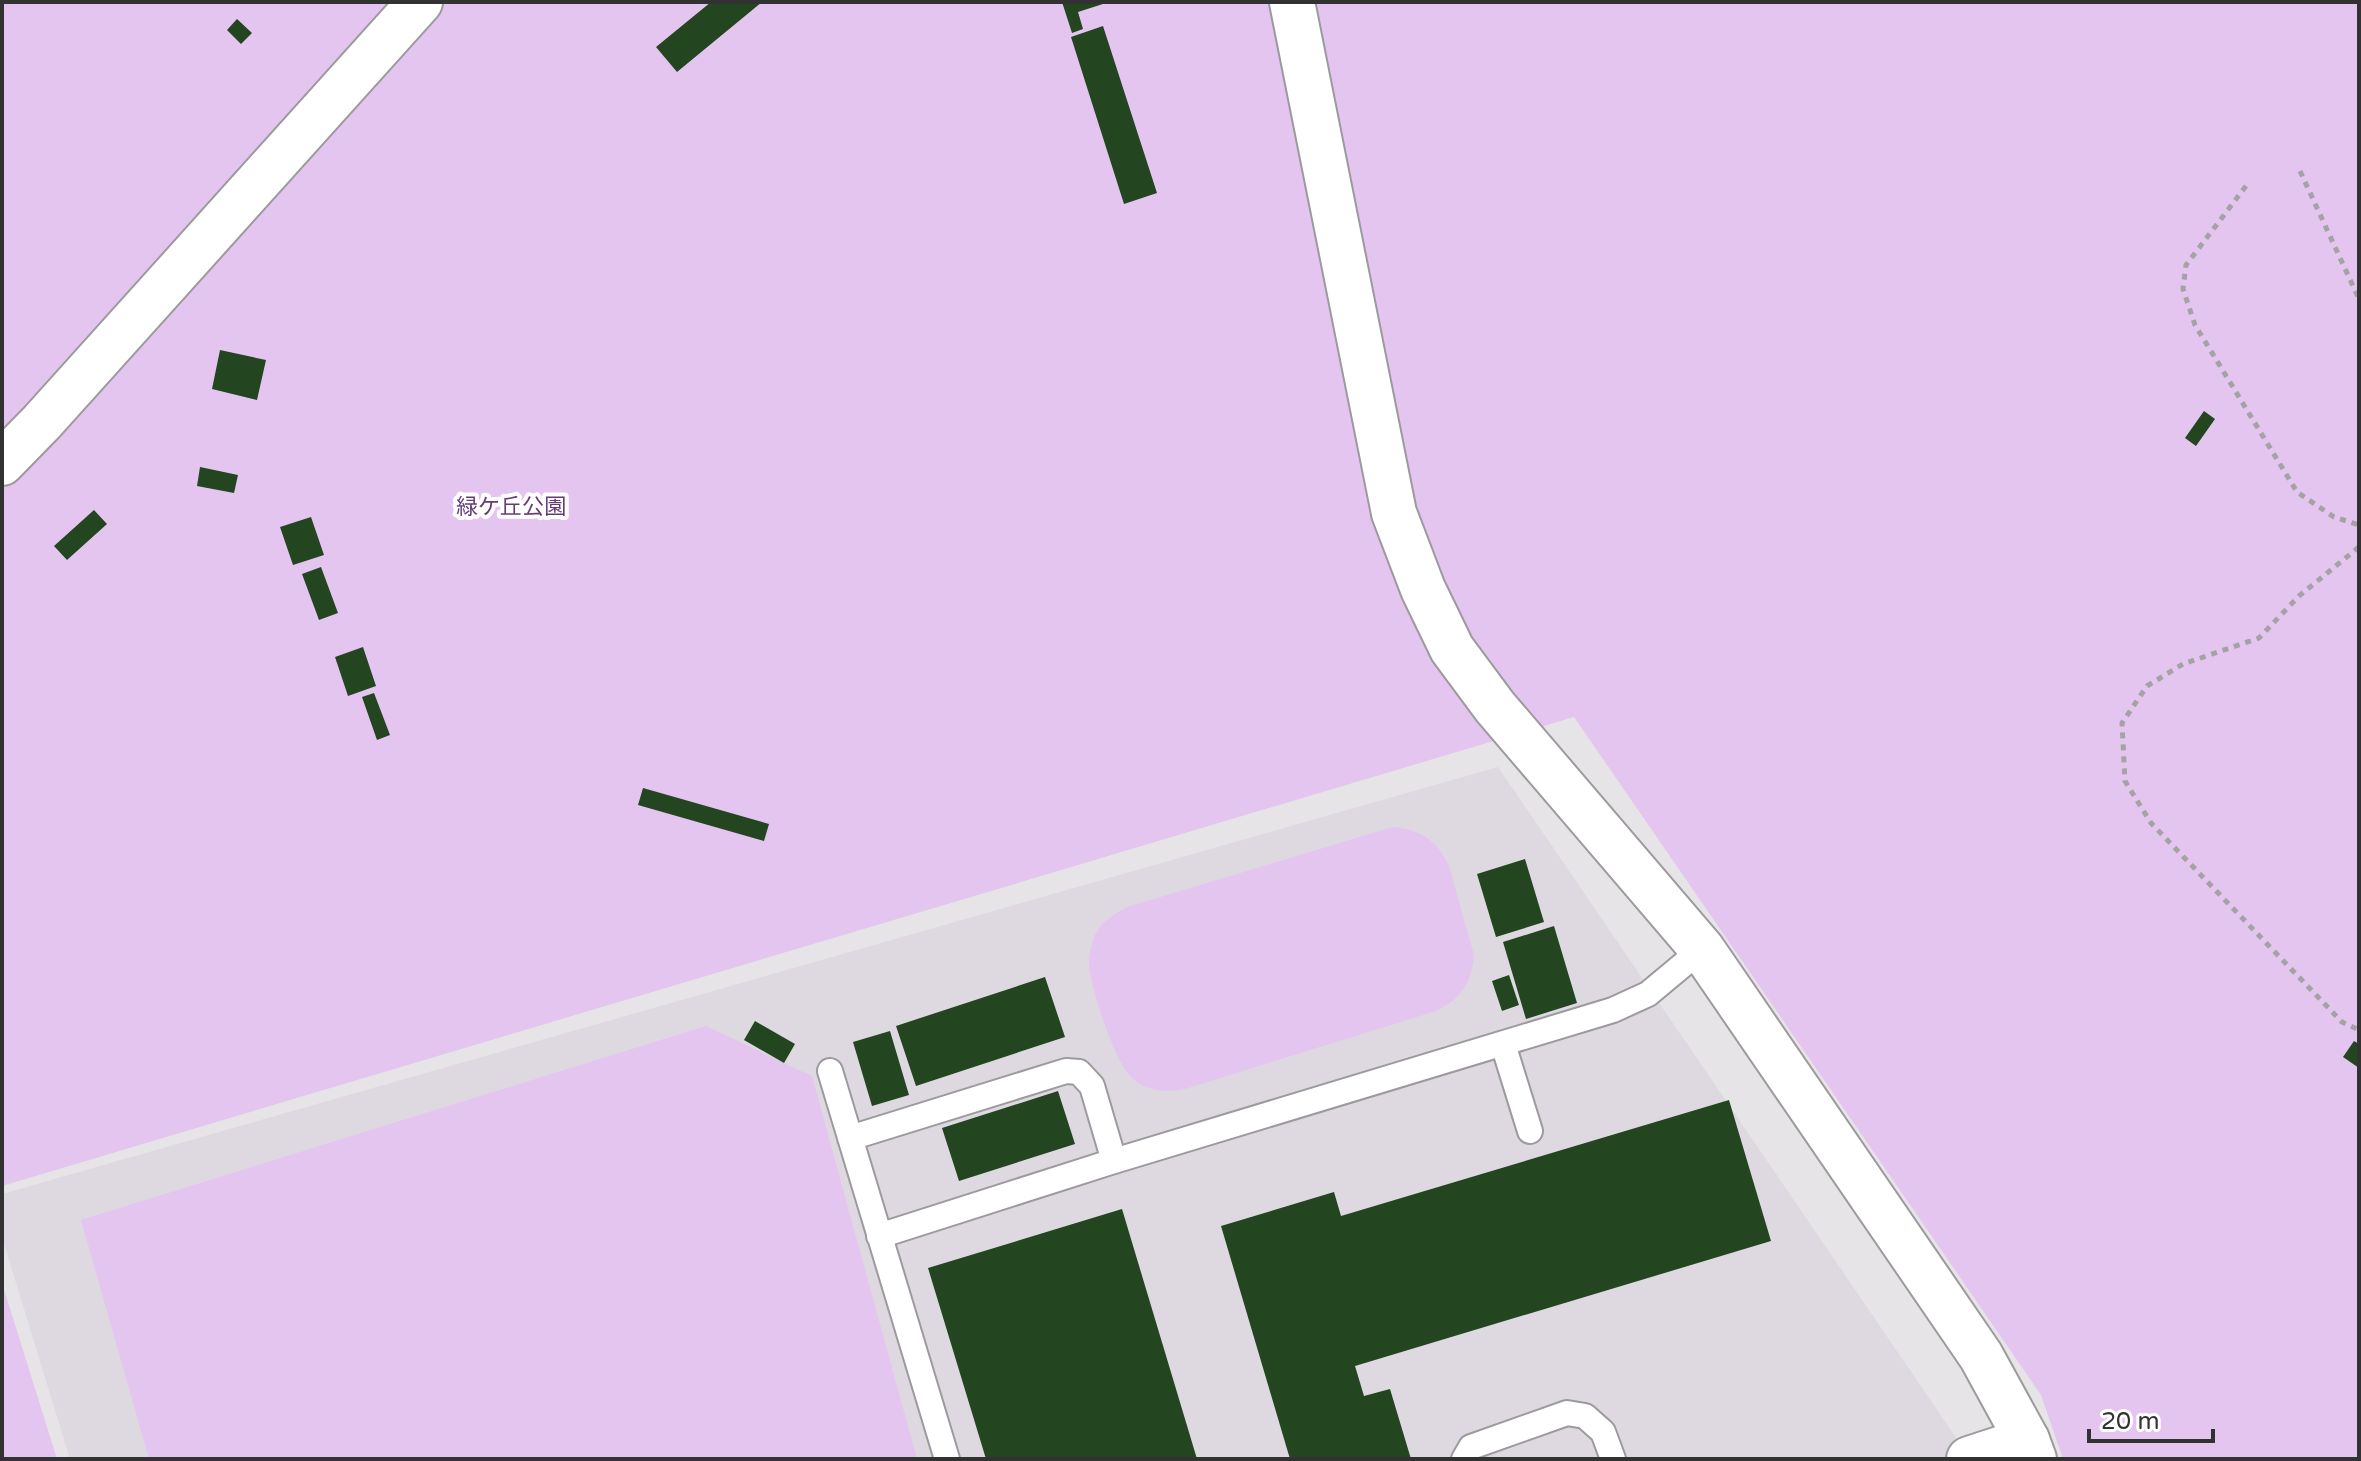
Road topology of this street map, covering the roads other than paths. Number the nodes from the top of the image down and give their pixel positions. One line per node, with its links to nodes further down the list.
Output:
1 (420, 2): 3 (street)
2 (1292, 2): 4 (street)
3 (2, 463)
4 (1702, 949): 5 (lane); 11 (street)
5 (1503, 1044): 7 (lane); 9 (lane)
6 (830, 1071): 8 (lane)
7 (1530, 1131)
8 (850, 1138): 9 (lane); 10 (lane)
9 (1114, 1161): 10 (lane)
10 (879, 1236): 12 (lane)
11 (2030, 1450): 15 (street)
12 (947, 1459)
13 (1464, 1459): 14 (lane)
14 (1613, 1459)
15 (1969, 1459)

